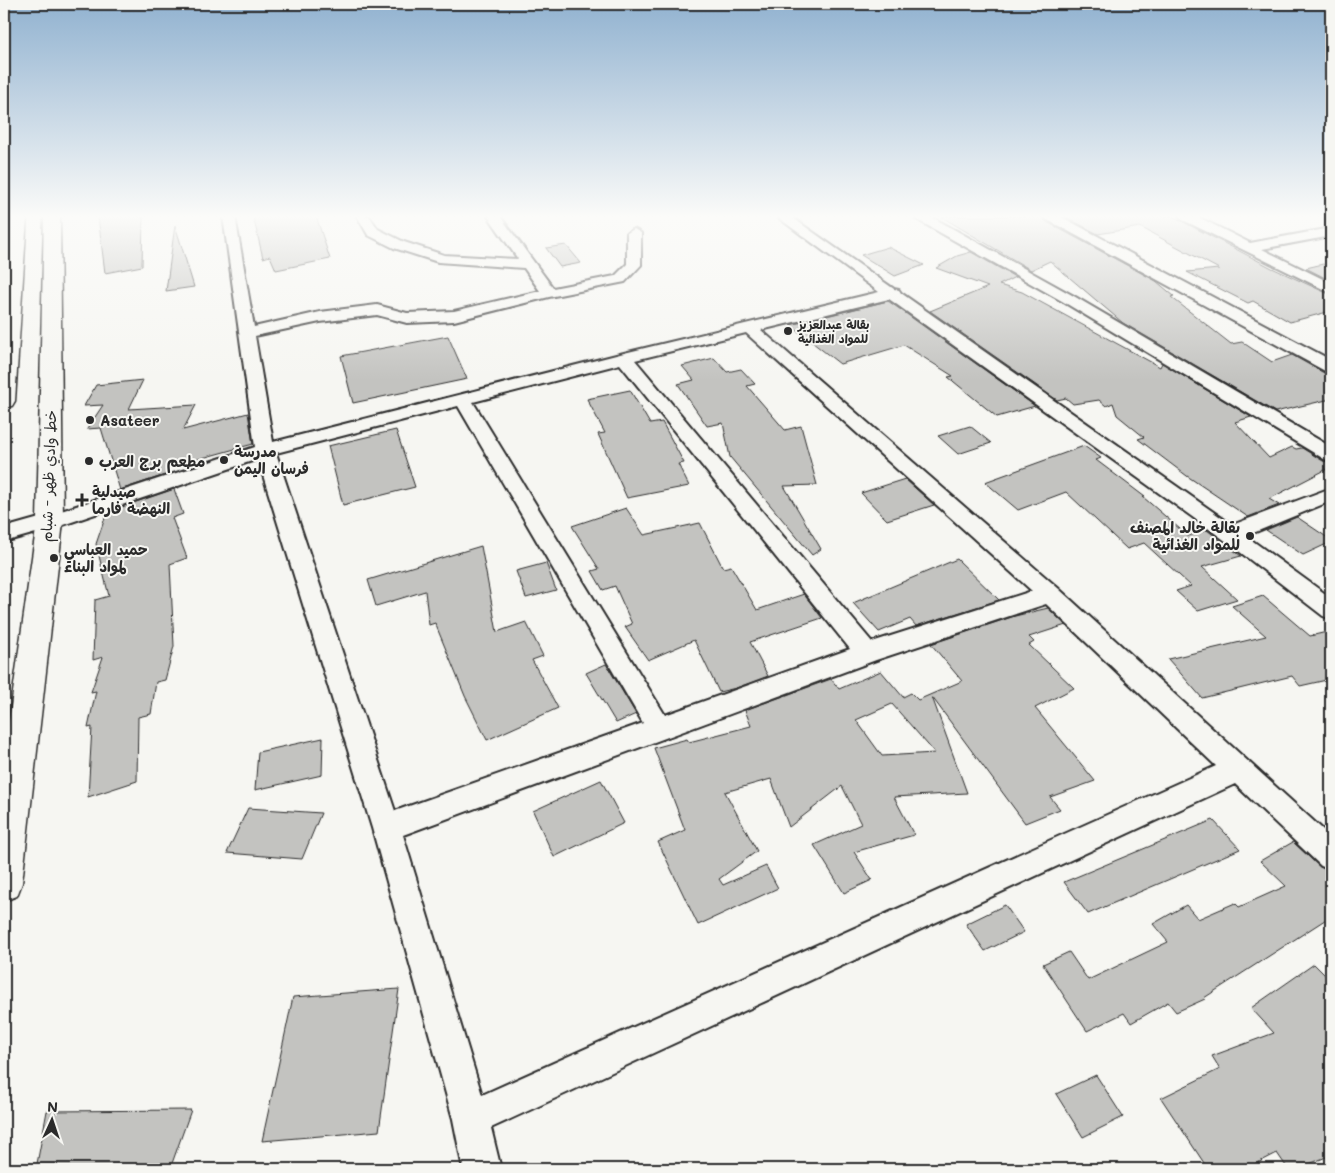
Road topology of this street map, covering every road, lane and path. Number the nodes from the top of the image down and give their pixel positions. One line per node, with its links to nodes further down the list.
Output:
1 (10, 271): 18 (main road)
2 (52, 271): 22 (main road, خط وادي ظهر - شبام)
3 (237, 271): 19 (street)
4 (533, 271): 11 (street)
5 (628, 271): 11 (street)
6 (862, 271): 12 (street)
7 (1018, 271): 20 (street)
8 (1153, 271): 16 (street)
9 (1295, 271): 10 (street)
10 (1331, 289)
11 (549, 293): 14 (street)
12 (894, 293): 13 (street); 23 (street)
13 (749, 328): 15 (street); 25 (street)
14 (253, 332)
15 (624, 358): 17 (street); 27 (street)
16 (1331, 366)
17 (463, 400): 19 (street); 28 (street)
18 (4, 401)
19 (265, 450): 22 (street); 30 (street)
20 (1331, 455)
21 (1331, 494): 23 (street)
22 (50, 522): 24 (street); 32 (main road, خط وادي ظهر - شبام)
23 (1230, 534): 26 (street)
24 (4, 535)
25 (1050, 594): 27 (street); 29 (street)
26 (1331, 610)
27 (867, 653): 28 (street)
28 (660, 729): 30 (street)
29 (1237, 770): 31 (street); 33 (street)
30 (386, 828): 33 (street)
31 (1331, 856)
32 (4, 882)
33 (471, 1119): 34 (street)
34 (482, 1169)

